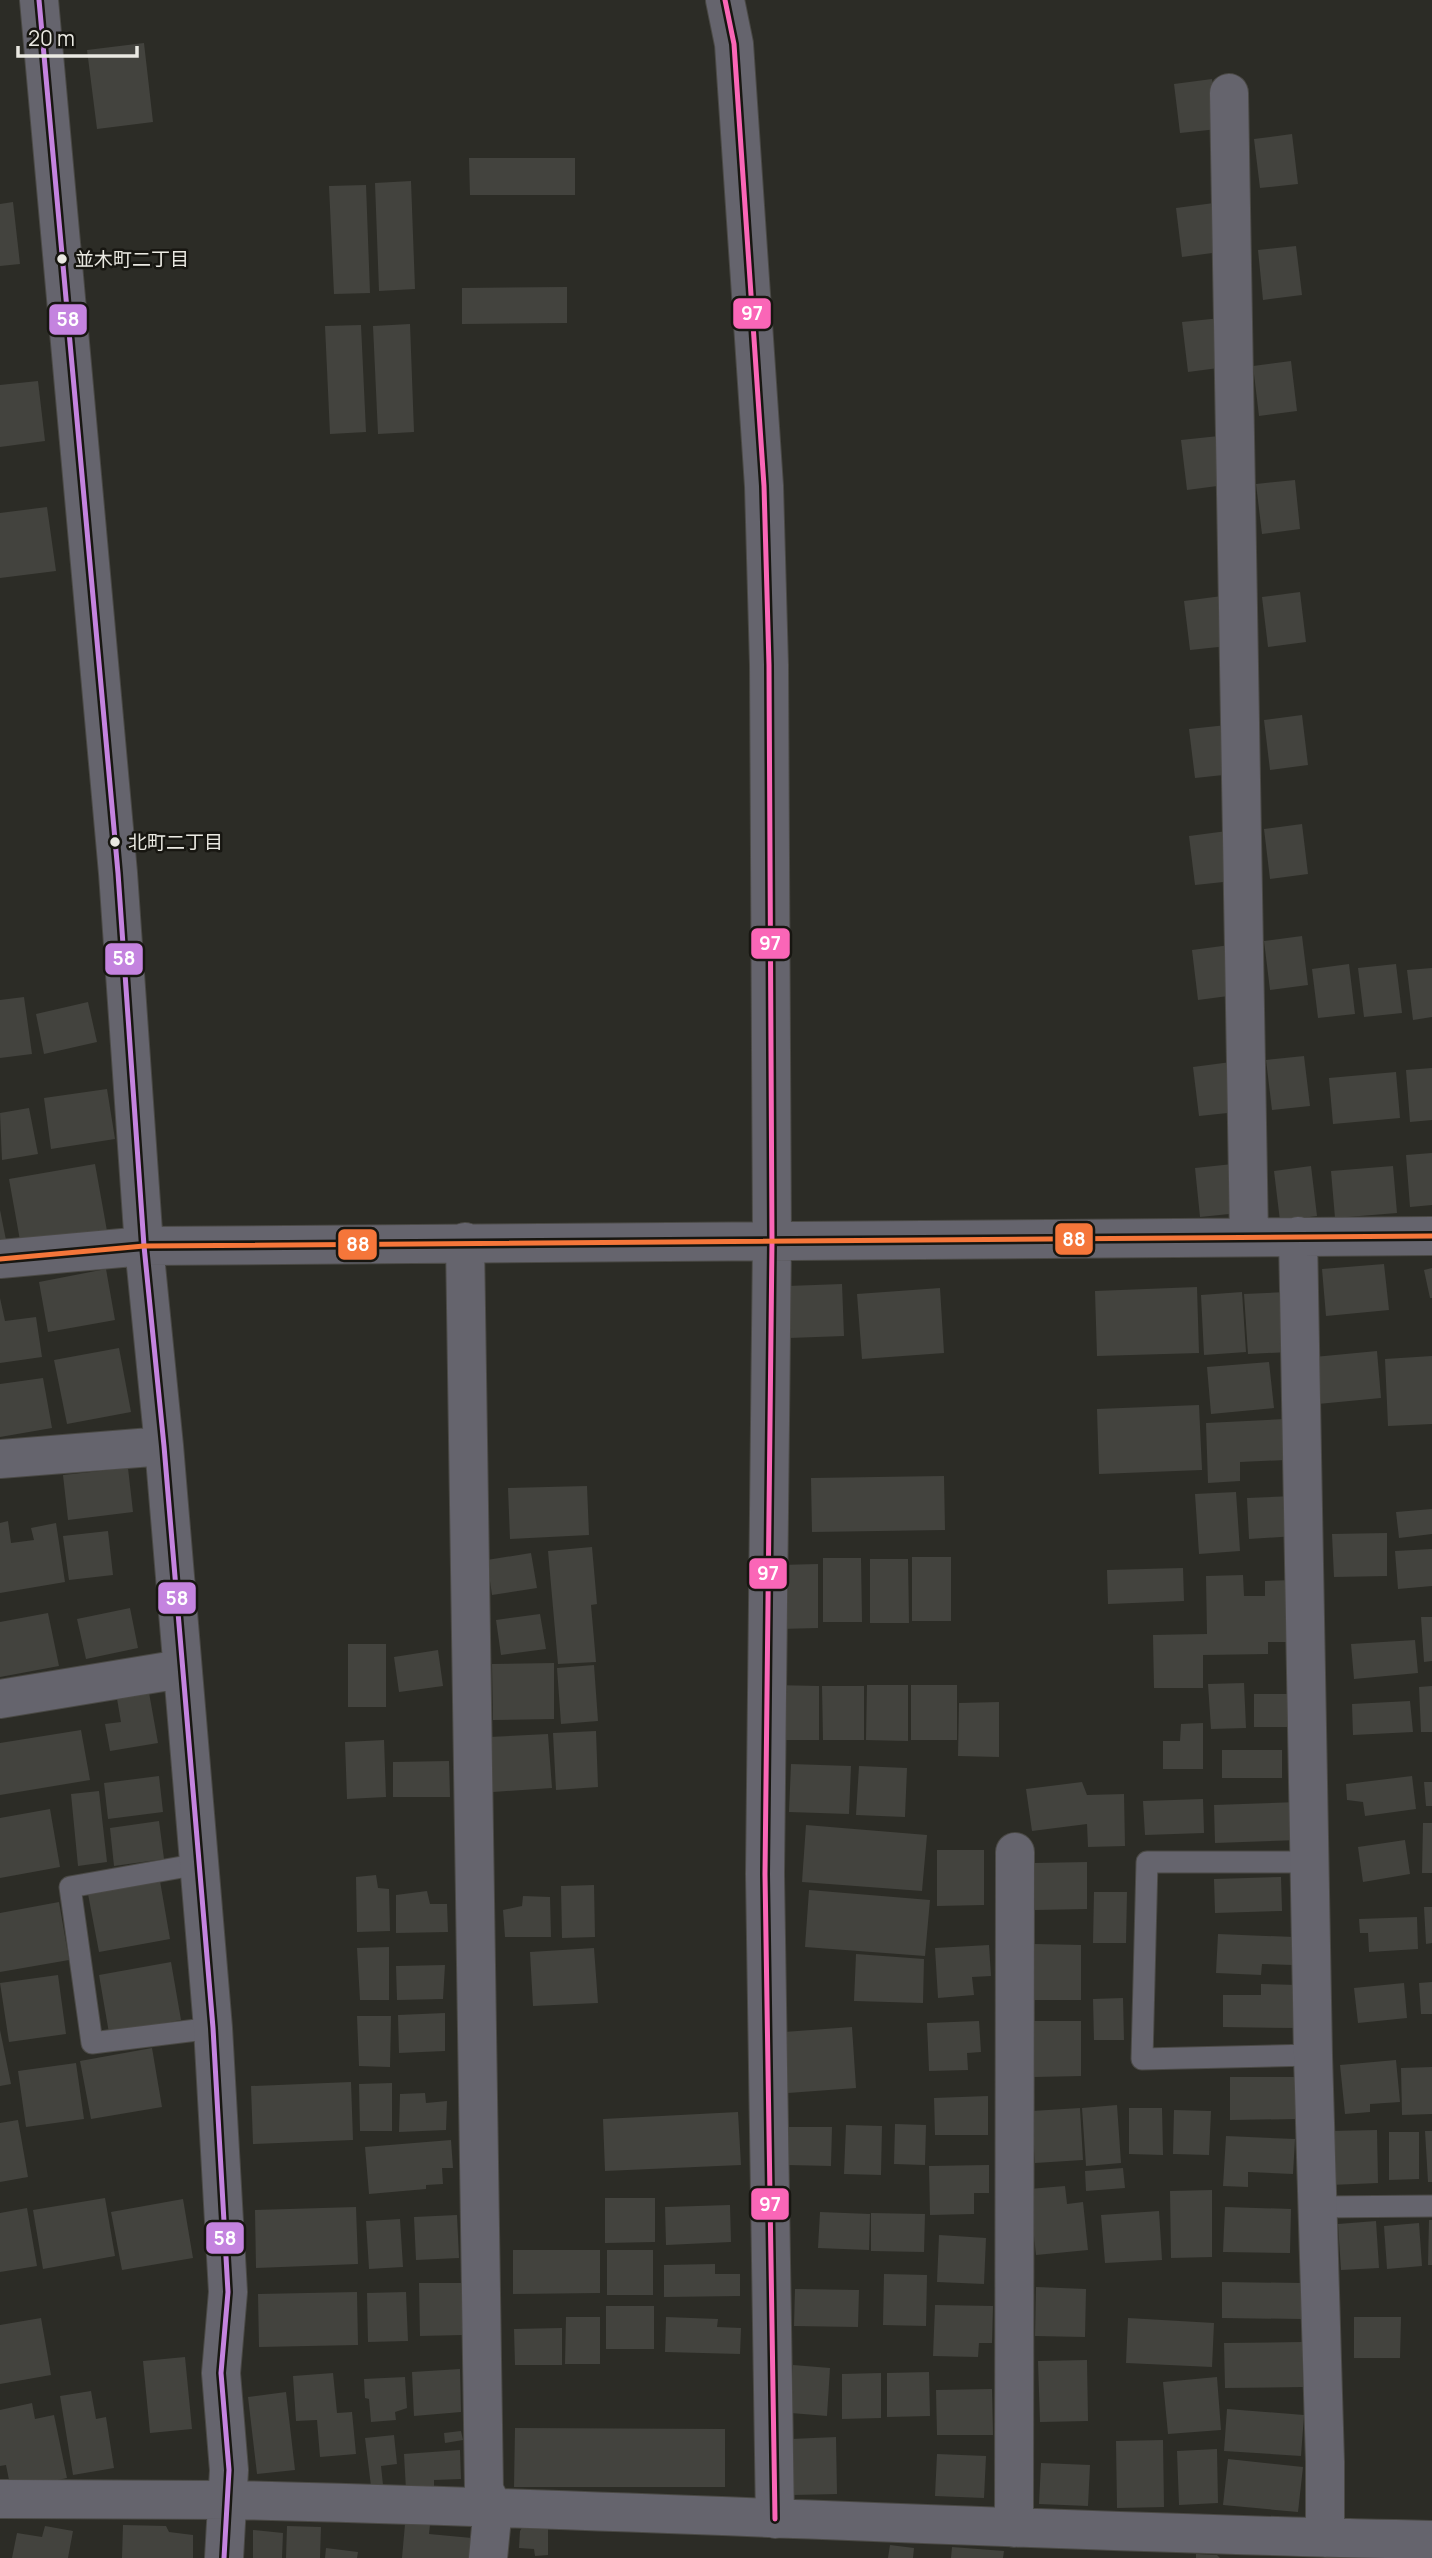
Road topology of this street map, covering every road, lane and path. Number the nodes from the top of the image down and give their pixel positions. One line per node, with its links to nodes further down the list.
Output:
1 (39, 0): 9 (street)
2 (725, 0): 7 (street)
3 (1229, 93): 5 (street)
4 (1432, 1236): 6 (street)
5 (1249, 1237): 6 (street); 7 (street)
6 (1298, 1237): 16 (street)
7 (772, 1241): 8 (street); 25 (street)
8 (465, 1242): 9 (street); 24 (street)
9 (144, 1247): 10 (street); 11 (street)
10 (0, 1259)
11 (164, 1446): 12 (street); 13 (street)
12 (0, 1459)
13 (181, 1669): 14 (street); 17 (street)
14 (0, 1699)
15 (1015, 1852): 26 (street)
16 (1310, 1862): 19 (street); 19 (lane)
17 (199, 1864): 18 (street); 18 (lane)
18 (213, 2028): 23 (street)
19 (1313, 2054): 21 (street)
20 (1432, 2206): 21 (lane)
21 (1318, 2207): 27 (street)
22 (0, 2499): 23 (street)
23 (227, 2500): 24 (street); 30 (street)
24 (493, 2507): 25 (street); 31 (street)
25 (775, 2519): 26 (street)
26 (1025, 2538): 29 (street)
27 (1325, 2538): 28 (street); 29 (street)
28 (1411, 2546)
29 (1245, 2547)
30 (224, 2558)
31 (488, 2558)

